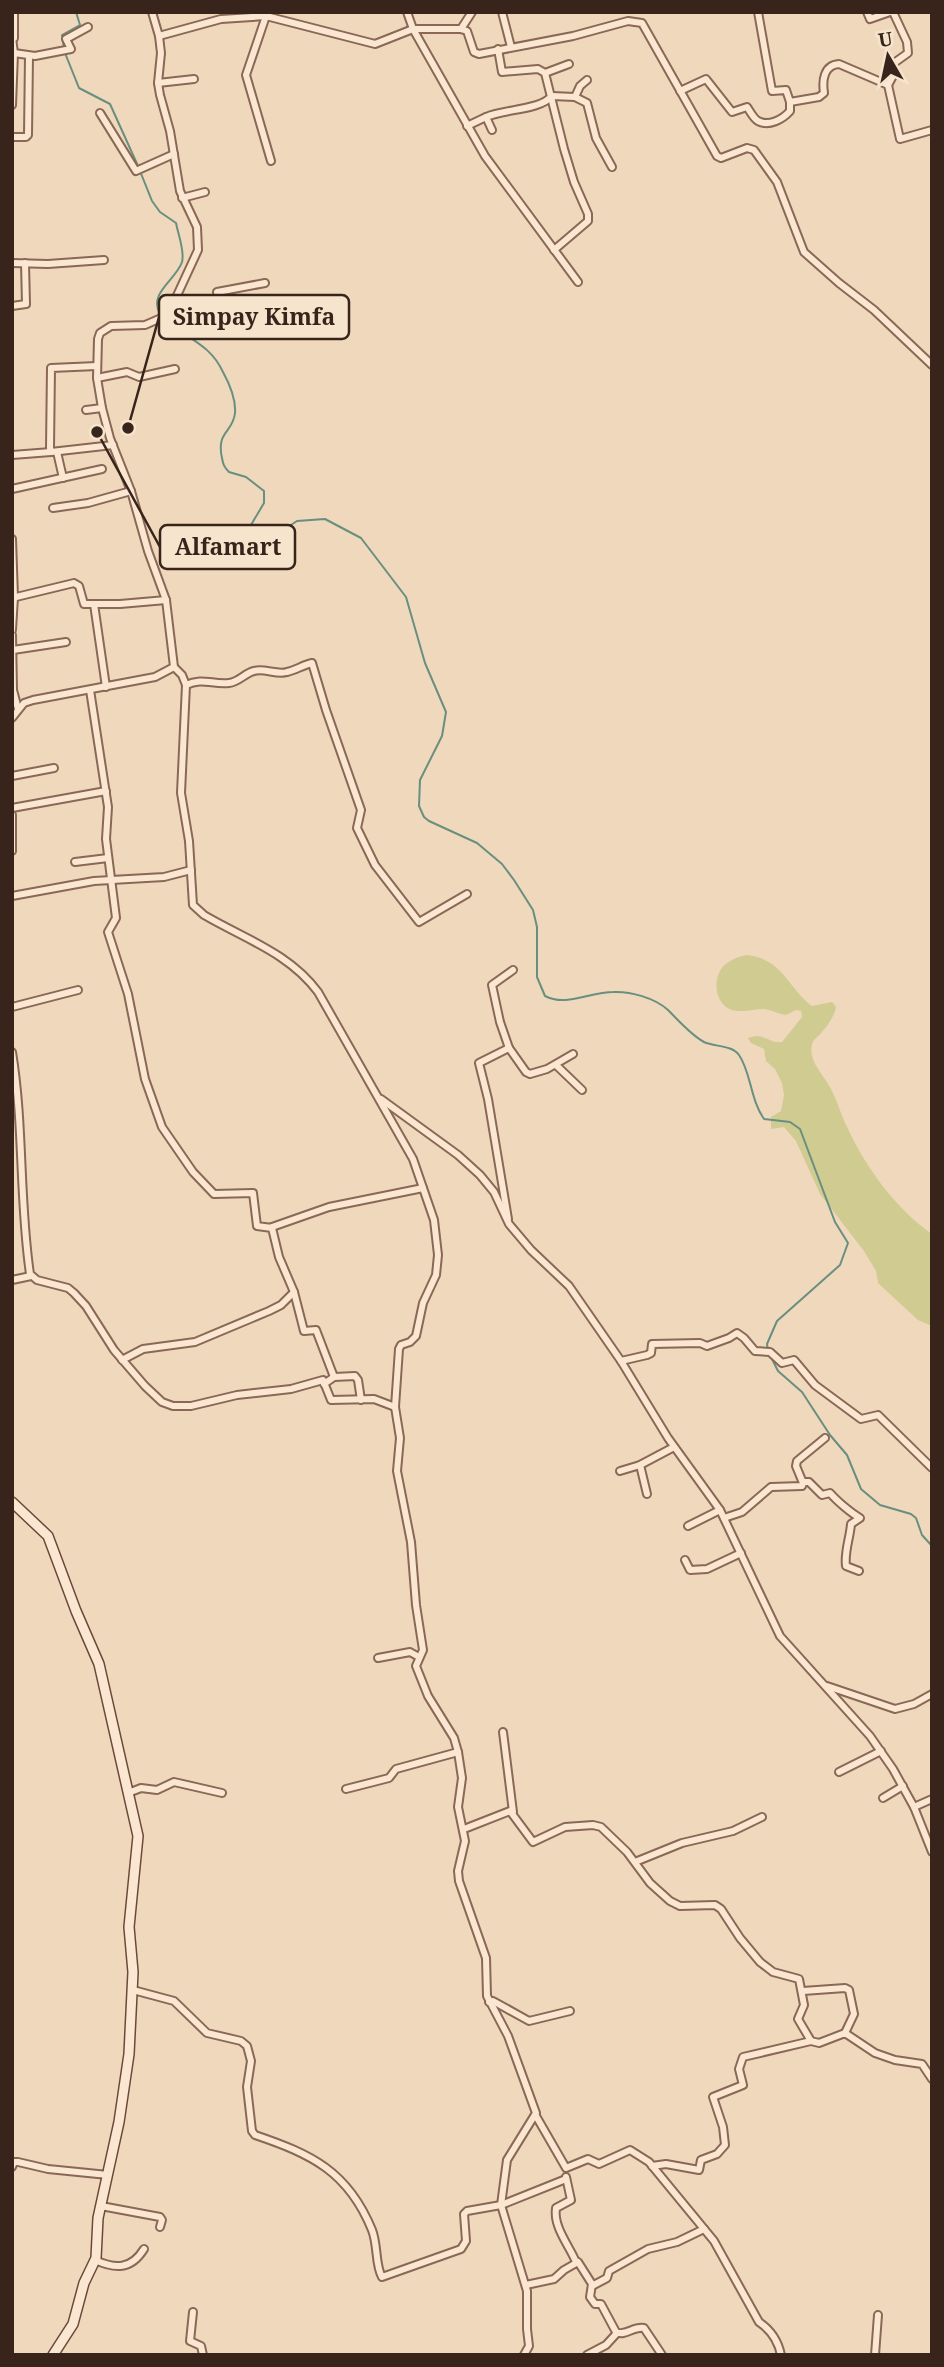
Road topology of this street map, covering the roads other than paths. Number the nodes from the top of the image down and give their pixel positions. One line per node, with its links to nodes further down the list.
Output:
1 (14, 12): 14 (street)
2 (152, 12): 13 (street)
3 (407, 12): 11 (street)
4 (472, 12): 12 (street)
5 (502, 12): 15 (street)
6 (758, 12): 28 (street)
7 (867, 12): 8 (street)
8 (892, 12): 24 (street)
9 (266, 16): 11 (street); 13 (street); 37 (street)
10 (88, 27): 18 (street)
11 (413, 29): 12 (street); 32 (street)
12 (461, 29): 16 (street)
13 (159, 36): 23 (street)
14 (13, 38): 17 (street)
15 (511, 47): 16 (street); 25 (street)
16 (498, 49): 20 (street)
17 (14, 53): 18 (street); 29 (street)
18 (29, 56): 35 (street)
19 (569, 64): 20 (street)
20 (545, 73): 26 (street)
21 (194, 79): 23 (street)
22 (587, 80): 27 (street)
23 (158, 83): 36 (street)
24 (888, 85): 28 (street); 34 (street)
25 (680, 91): 28 (street); 50 (street)
26 (552, 96): 27 (street); 31 (street); 41 (street)
27 (575, 97): 38 (street)
28 (790, 102)
29 (12, 105)
30 (100, 114): 36 (street)
31 (486, 117): 32 (street); 33 (street)
32 (467, 126): 41 (street)
33 (492, 130)
34 (932, 130)
35 (12, 137)
36 (174, 154): 40 (street)
37 (271, 161)
38 (612, 167)
39 (205, 192): 40 (street)
40 (182, 198): 49 (street)
41 (554, 250): 45 (street)
42 (104, 260): 44 (street)
43 (12, 263): 44 (street)
44 (25, 263): 47 (street)
45 (578, 282)
46 (265, 283): 48 (street)
47 (12, 306)
48 (218, 335)
49 (97, 366): 52 (street); 56 (street)
50 (932, 366)
51 (175, 369): 52 (street)
52 (97, 378): 53 (street)
53 (102, 408): 54 (street); 55 (street)
54 (86, 410)
55 (113, 445): 56 (street); 61 (street)
56 (54, 452): 57 (street); 59 (street)
57 (12, 455)
58 (102, 469): 59 (street)
59 (63, 478): 60 (street)
60 (12, 488)
61 (131, 491): 62 (street); 65 (street)
62 (53, 508)
63 (12, 539): 64 (street)
64 (13, 597): 66 (street); 67 (street)
65 (166, 600): 66 (street); 70 (street)
66 (94, 604): 73 (street)
67 (12, 632): 69 (street)
68 (66, 642): 69 (street)
69 (13, 650): 71 (street)
70 (174, 667): 72 (street); 73 (street)
71 (13, 683): 75 (street)
72 (186, 685): 86 (street); 88 (street)
73 (106, 687): 74 (street)
74 (90, 690): 75 (street); 79 (street)
75 (18, 709): 76 (street)
76 (12, 718)
77 (54, 768): 78 (street)
78 (12, 776)
79 (106, 791): 80 (street); 84 (street)
80 (12, 807)
81 (12, 815): 82 (street)
82 (13, 827): 83 (street)
83 (12, 851)
84 (108, 858): 85 (street); 87 (street)
85 (75, 862)
86 (191, 870): 87 (street); 98 (street)
87 (110, 879): 89 (street); 101 (street)
88 (467, 894)
89 (12, 896)
90 (513, 970): 93 (street)
91 (78, 990): 92 (street)
92 (12, 1007)
93 (509, 1048): 96 (street); 100 (street)
94 (12, 1052): 102 (street)
95 (573, 1054): 96 (street)
96 (556, 1065): 97 (street)
97 (582, 1090)
98 (379, 1097): 99 (street); 100 (street)
99 (423, 1188): 101 (street); 110 (street)
100 (509, 1224): 106 (street)
101 (272, 1227): 104 (street)
102 (31, 1276): 103 (street); 105 (street)
103 (12, 1280)
104 (295, 1292): 105 (street); 107 (street)
105 (122, 1360): 108 (street)
106 (621, 1361): 112 (street); 114 (street)
107 (334, 1377): 108 (street); 109 (street)
108 (324, 1384): 109 (street)
109 (361, 1400): 110 (street)
110 (395, 1407): 125 (street)
111 (825, 1438): 116 (street)
112 (674, 1447): 113 (street); 119 (street)
113 (640, 1465): 115 (street); 117 (street)
114 (932, 1468)
115 (620, 1471)
116 (803, 1482): 120 (street); 124 (street)
117 (647, 1494)
118 (12, 1502): 135 (street)
119 (720, 1510): 120 (street); 121 (street)
120 (724, 1518): 122 (street)
121 (688, 1527)
122 (740, 1553): 123 (street); 127 (street)
123 (685, 1560)
124 (859, 1570)
125 (419, 1657): 126 (street); 131 (street)
126 (377, 1658)
127 (825, 1686): 128 (street); 130 (street)
128 (932, 1694)
129 (503, 1731): 140 (street)
130 (881, 1751): 132 (street); 133 (street)
131 (458, 1752): 134 (street); 142 (street)
132 (839, 1772)
133 (902, 1786): 137 (street); 139 (street)
134 (345, 1789)
135 (128, 1793): 136 (street); 145 (street)
136 (222, 1793)
137 (883, 1798)
138 (932, 1799): 139 (street)
139 (914, 1807): 143 (street)
140 (513, 1812): 142 (street); 144 (street)
141 (762, 1817): 144 (street)
142 (464, 1829): 147 (street)
143 (932, 1852)
144 (635, 1862): 146 (street)
145 (132, 1990): 156 (street); 158 (street)
146 (803, 1991): 149 (street); 150 (street)
147 (489, 2002): 148 (street); 152 (street)
148 (570, 2011)
149 (845, 2033): 150 (street); 151 (street)
150 (811, 2041): 153 (street)
151 (932, 2079)
152 (536, 2116): 155 (street); 158 (street)
153 (652, 2166): 155 (street); 161 (street)
154 (12, 2167): 156 (street)
155 (566, 2168): 157 (street)
156 (108, 2175): 159 (street)
157 (566, 2179): 158 (street); 164 (street)
158 (501, 2205): 165 (street)
159 (101, 2206): 160 (street); 163 (street)
160 (160, 2227)
161 (704, 2229): 166 (street); 175 (street)
162 (144, 2249): 163 (street)
163 (95, 2260): 170 (street)
164 (576, 2262): 165 (street); 166 (street)
165 (526, 2285): 172 (street)
166 (592, 2286): 169 (street)
167 (193, 2312): 171 (street)
168 (878, 2315): 176 (street)
169 (617, 2333): 173 (street); 174 (street)
170 (53, 2355)
171 (204, 2355)
172 (524, 2355)
173 (587, 2355)
174 (662, 2355)
175 (781, 2355)
176 (876, 2355)

